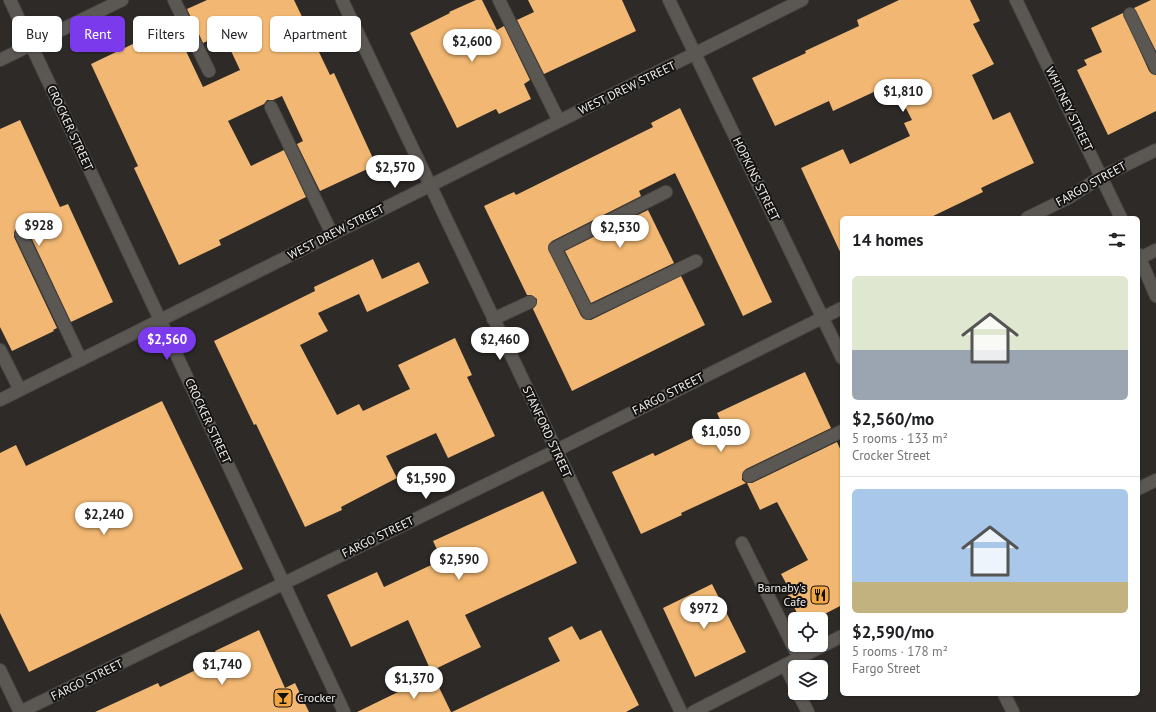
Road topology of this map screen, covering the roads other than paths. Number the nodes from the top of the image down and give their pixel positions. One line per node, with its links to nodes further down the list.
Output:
1 (10, 0): 10 (street, CROCKER STREET)
2 (122, 0): 11 (street)
3 (174, 0): 17 (street)
4 (342, 0): 22 (street, STANFORD STREET)
5 (499, 0): 19 (street)
6 (669, 0): 14 (street, HOPKINS STREET)
7 (802, 0): 14 (street, WEST DREW STREET)
8 (1016, 0): 21 (street, WHITNEY STREET)
9 (1130, 14): 16 (street)
10 (17, 16)
11 (62, 30)
12 (17, 52): 15 (street)
13 (34, 52): 36 (street, CROCKER STREET)
14 (695, 54): 19 (street, WEST DREW STREET); 35 (street, HOPKINS STREET)
15 (0, 60)
16 (1156, 68)
17 (209, 71)
18 (271, 107): 27 (street)
19 (559, 121): 22 (street, WEST DREW STREET)
20 (1156, 150): 21 (street, FARGO STREET)
21 (1101, 177): 24 (street, FARGO STREET); 25 (street, WHITNEY STREET)
22 (430, 186): 27 (street, WEST DREW STREET); 37 (street, STANFORD STREET)
23 (666, 192): 31 (street)
24 (1031, 216)
25 (1120, 216)
26 (21, 234): 40 (street)
27 (332, 234): 36 (street, WEST DREW STREET)
28 (1156, 250): 29 (street)
29 (1140, 256)
30 (1140, 258): 32 (street)
31 (696, 262)
32 (1156, 296)
33 (530, 302): 37 (street)
34 (840, 309): 35 (street, FARGO STREET)
35 (822, 317): 39 (street, HOPKINS STREET); 44 (street, FARGO STREET)
36 (160, 320): 40 (street, WEST DREW STREET); 49 (street, CROCKER STREET)
37 (493, 320): 44 (street, STANFORD STREET)
38 (0, 350): 41 (street)
39 (840, 354)
40 (81, 360): 41 (street, WEST DREW STREET)
41 (20, 390): 42 (street, WEST DREW STREET)
42 (0, 400)
43 (840, 432): 45 (street)
44 (555, 451): 49 (street, FARGO STREET); 59 (street, STANFORD STREET)
45 (749, 476)
46 (1156, 480): 47 (street)
47 (1140, 488)
48 (742, 543): 51 (street)
49 (285, 583): 57 (street, FARGO STREET); 58 (street, CROCKER STREET)
50 (840, 637): 51 (street)
51 (799, 658): 52 (street)
52 (785, 665): 54 (street); 60 (street)
53 (0, 670): 57 (street)
54 (788, 671)
55 (1005, 696): 62 (street)
56 (802, 700): 61 (street)
57 (20, 712)
58 (344, 712)
59 (681, 712)
60 (693, 712)
61 (808, 712)
62 (1013, 712)

